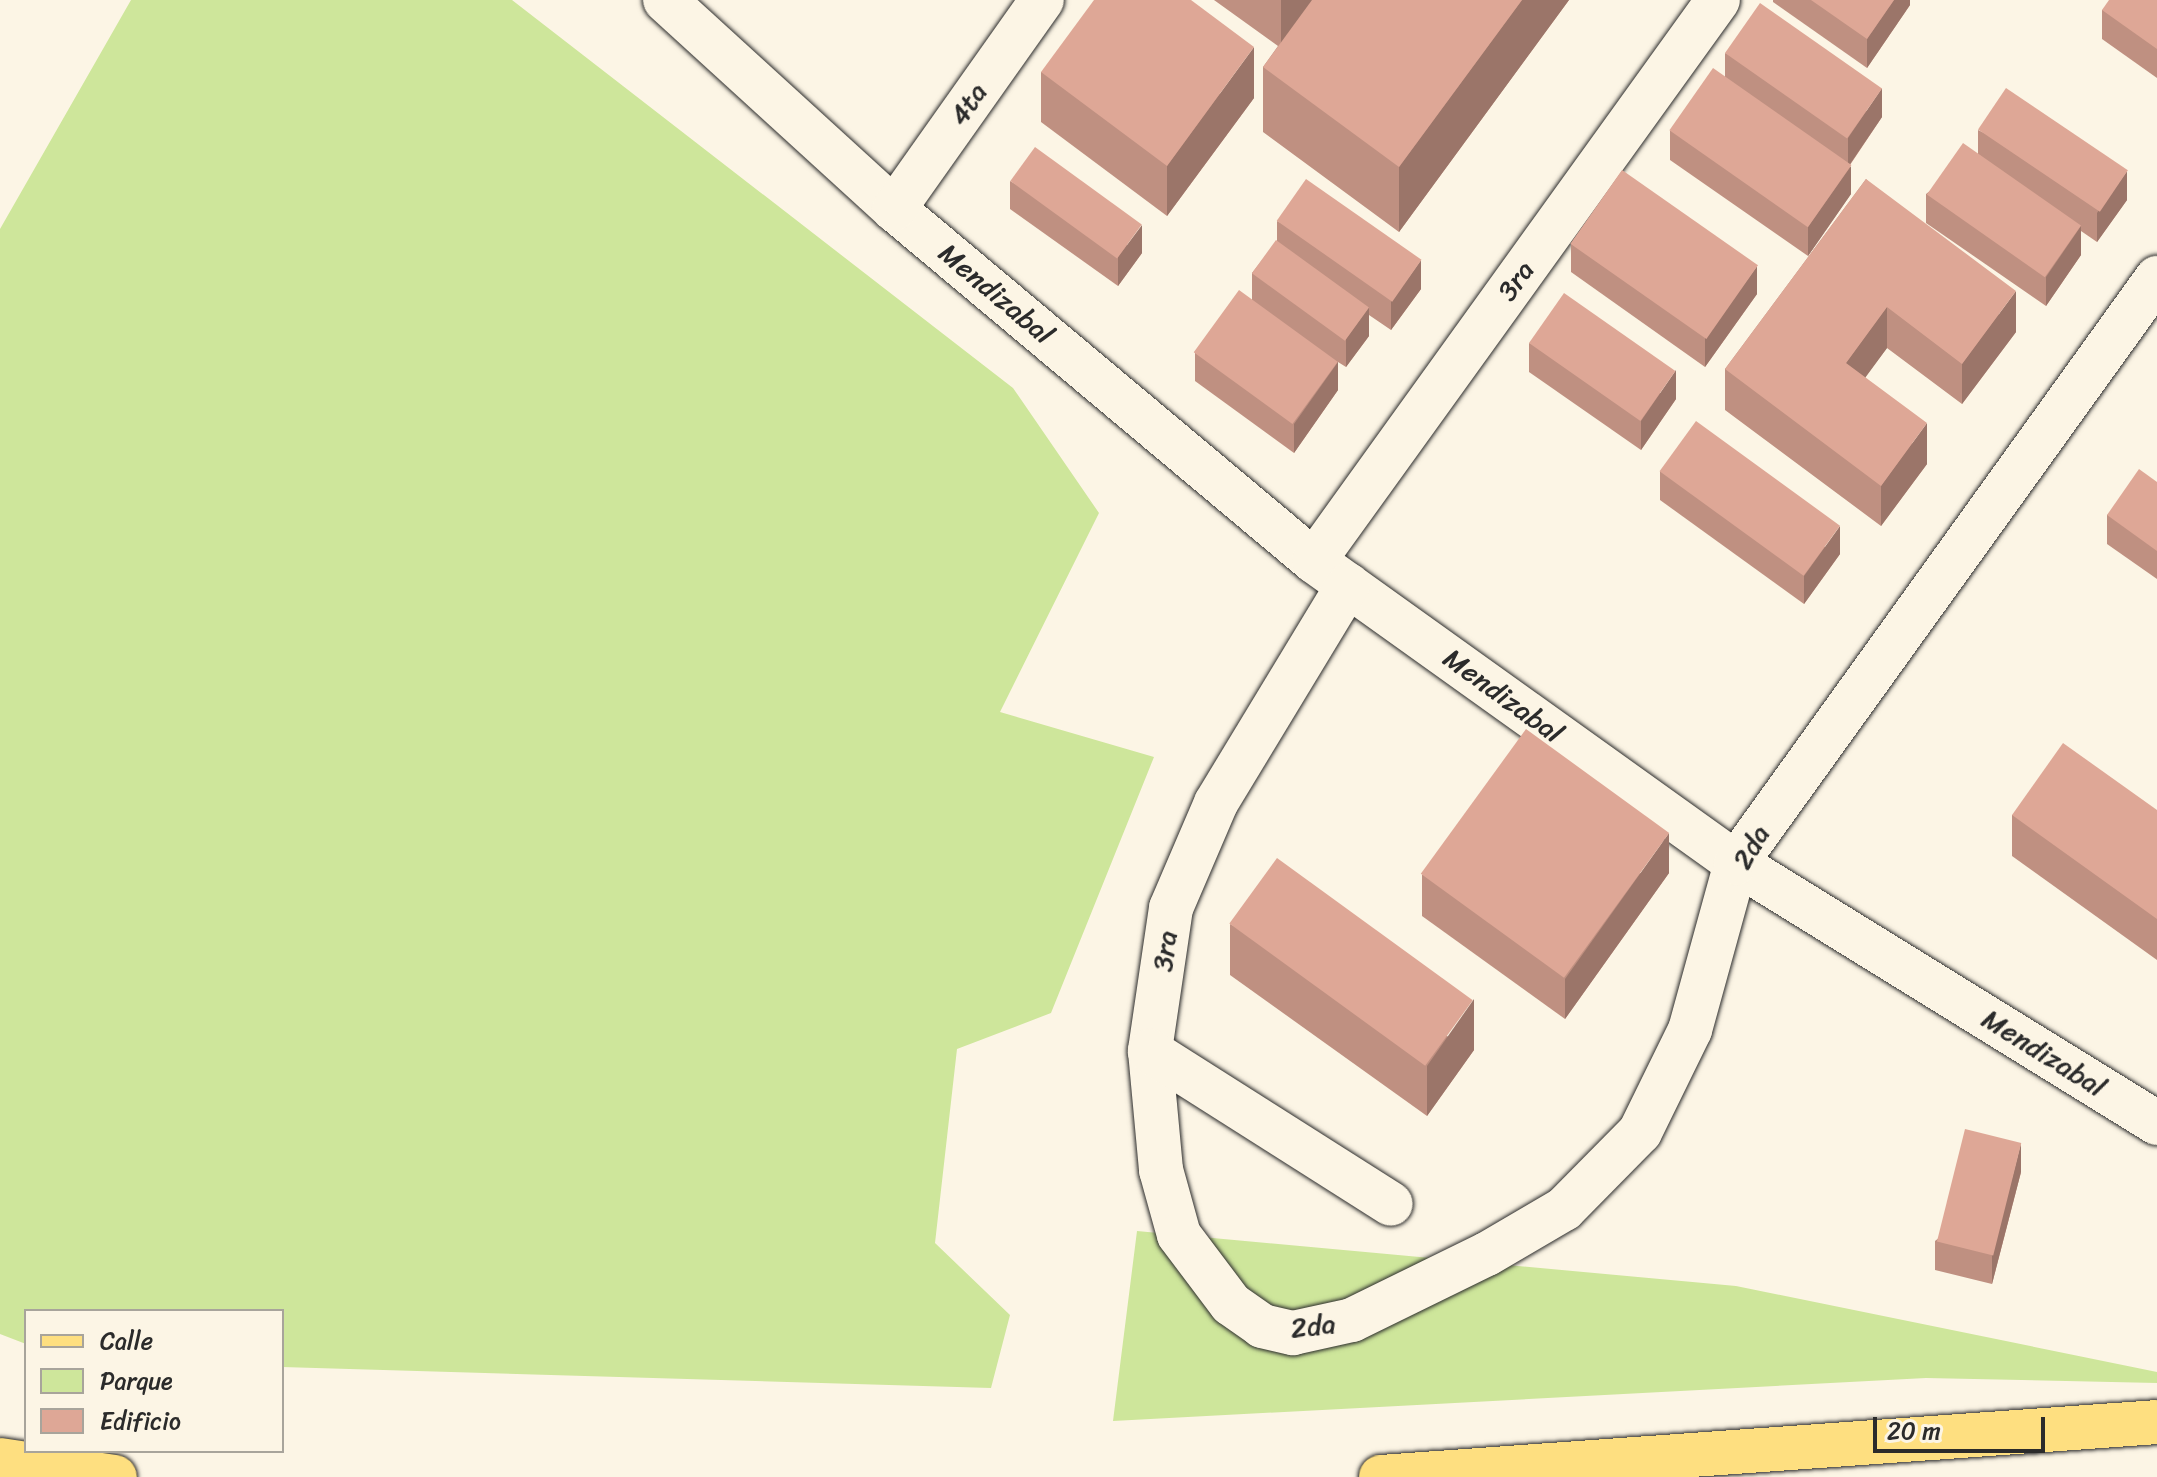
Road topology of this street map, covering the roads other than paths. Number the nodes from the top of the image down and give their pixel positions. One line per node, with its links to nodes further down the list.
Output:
1 (665, 0): 4 (street, Mendizabal)
2 (1042, 0): 4 (street, 4ta)
3 (1718, 0): 6 (street, 3ra)
4 (894, 209): 6 (street, Mendizabal)
5 (2157, 278): 7 (street, 2da)
6 (1331, 573): 7 (street, Mendizabal); 8 (street, 3ra)
7 (1736, 863): 9 (street, Mendizabal); 11 (street, 2da)
8 (1150, 1051): 10 (street); 11 (street, 3ra)
9 (2157, 1123)
10 (1391, 1204)
11 (1262, 1326)
12 (2157, 1422): 15 (main road)
13 (0, 1460): 14 (main road)
14 (115, 1477)
15 (1381, 1477)

